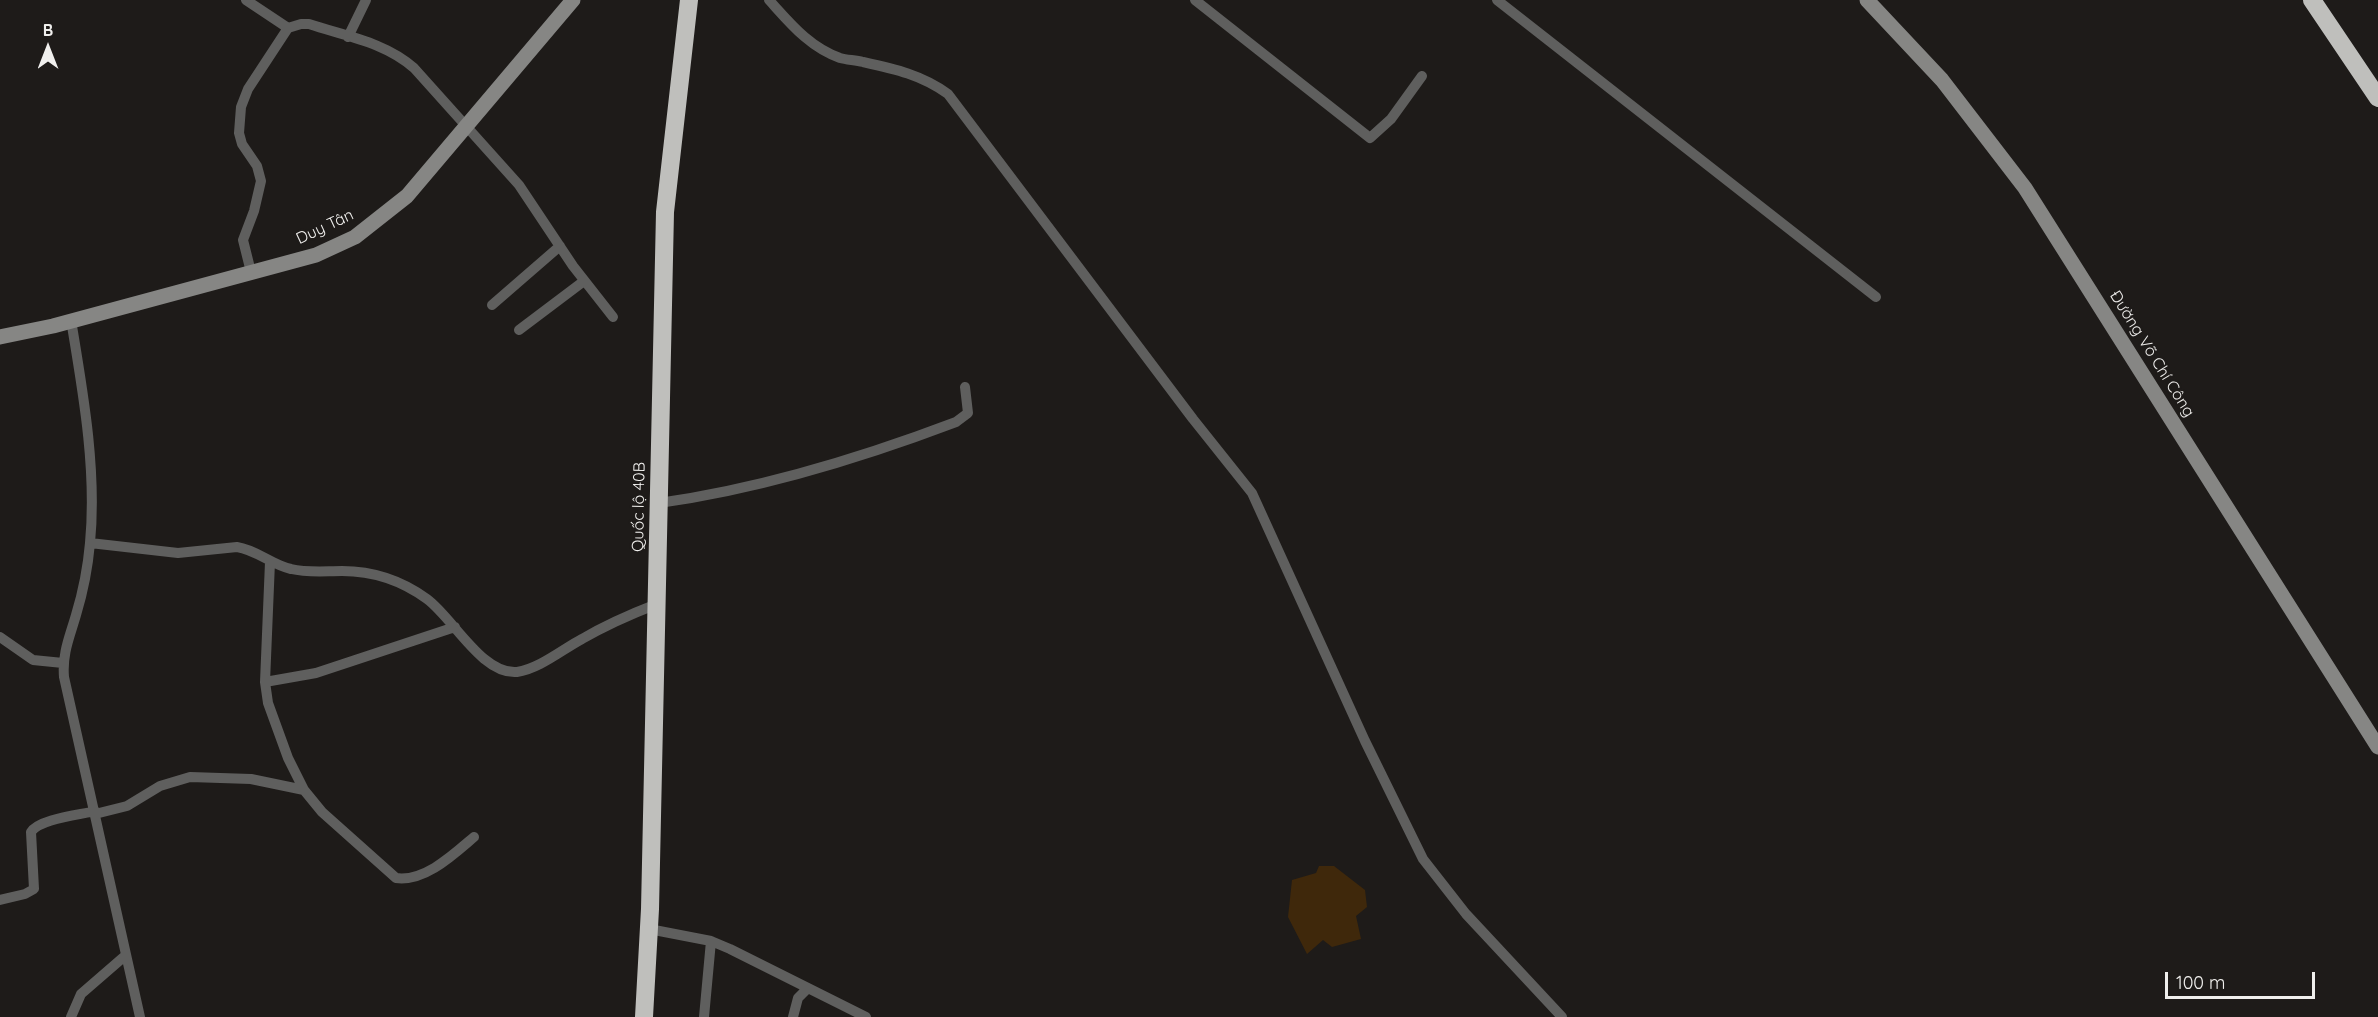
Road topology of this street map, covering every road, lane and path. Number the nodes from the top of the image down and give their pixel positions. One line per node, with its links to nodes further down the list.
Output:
1 (246, 0): 10 (street)
2 (366, 0): 11 (street)
3 (573, 0): 14 (main road, Duy Tân)
4 (689, 0): 25 (highway, Quốc lộ 40B)
5 (769, 0): 48 (street)
6 (1195, 0): 12 (street)
7 (1497, 0): 18 (street)
8 (1866, 0): 33 (main road, Đường Võ Chí Công)
9 (2312, 0): 13 (highway)
10 (288, 28): 11 (street); 16 (street)
11 (348, 36): 14 (street)
12 (1422, 76)
13 (2378, 98)
14 (466, 127): 15 (street); 16 (main road, Duy Tân)
15 (560, 246): 17 (street); 19 (street)
16 (251, 272): 21 (main road, Duy Tân)
17 (584, 281): 20 (street); 22 (street)
18 (1876, 297)
19 (492, 305)
20 (613, 317)
21 (71, 320): 23 (main road, Duy Tân); 26 (street)
22 (519, 330)
23 (0, 337)
24 (965, 387): 25 (street)
25 (659, 503): 28 (highway, Quốc lộ 40B)
26 (90, 543): 27 (street); 31 (street)
27 (270, 562): 29 (street); 32 (street)
28 (657, 604): 29 (street); 38 (highway, Quốc lộ 40B)
29 (455, 627): 32 (street)
30 (0, 638): 31 (street)
31 (63, 663): 35 (street)
32 (265, 682): 34 (street)
33 (2378, 747)
34 (304, 790): 35 (street); 36 (street)
35 (95, 812): 37 (street); 40 (street)
36 (474, 837)
37 (0, 900)
38 (649, 929): 39 (street); 44 (highway, Quốc lộ 40B)
39 (711, 941): 41 (street); 45 (street)
40 (126, 955): 42 (street); 43 (street)
41 (808, 988): 46 (street); 47 (street)
42 (71, 1017)
43 (140, 1017)
44 (644, 1017)
45 (704, 1017)
46 (793, 1017)
47 (866, 1017)
48 (1562, 1017)

